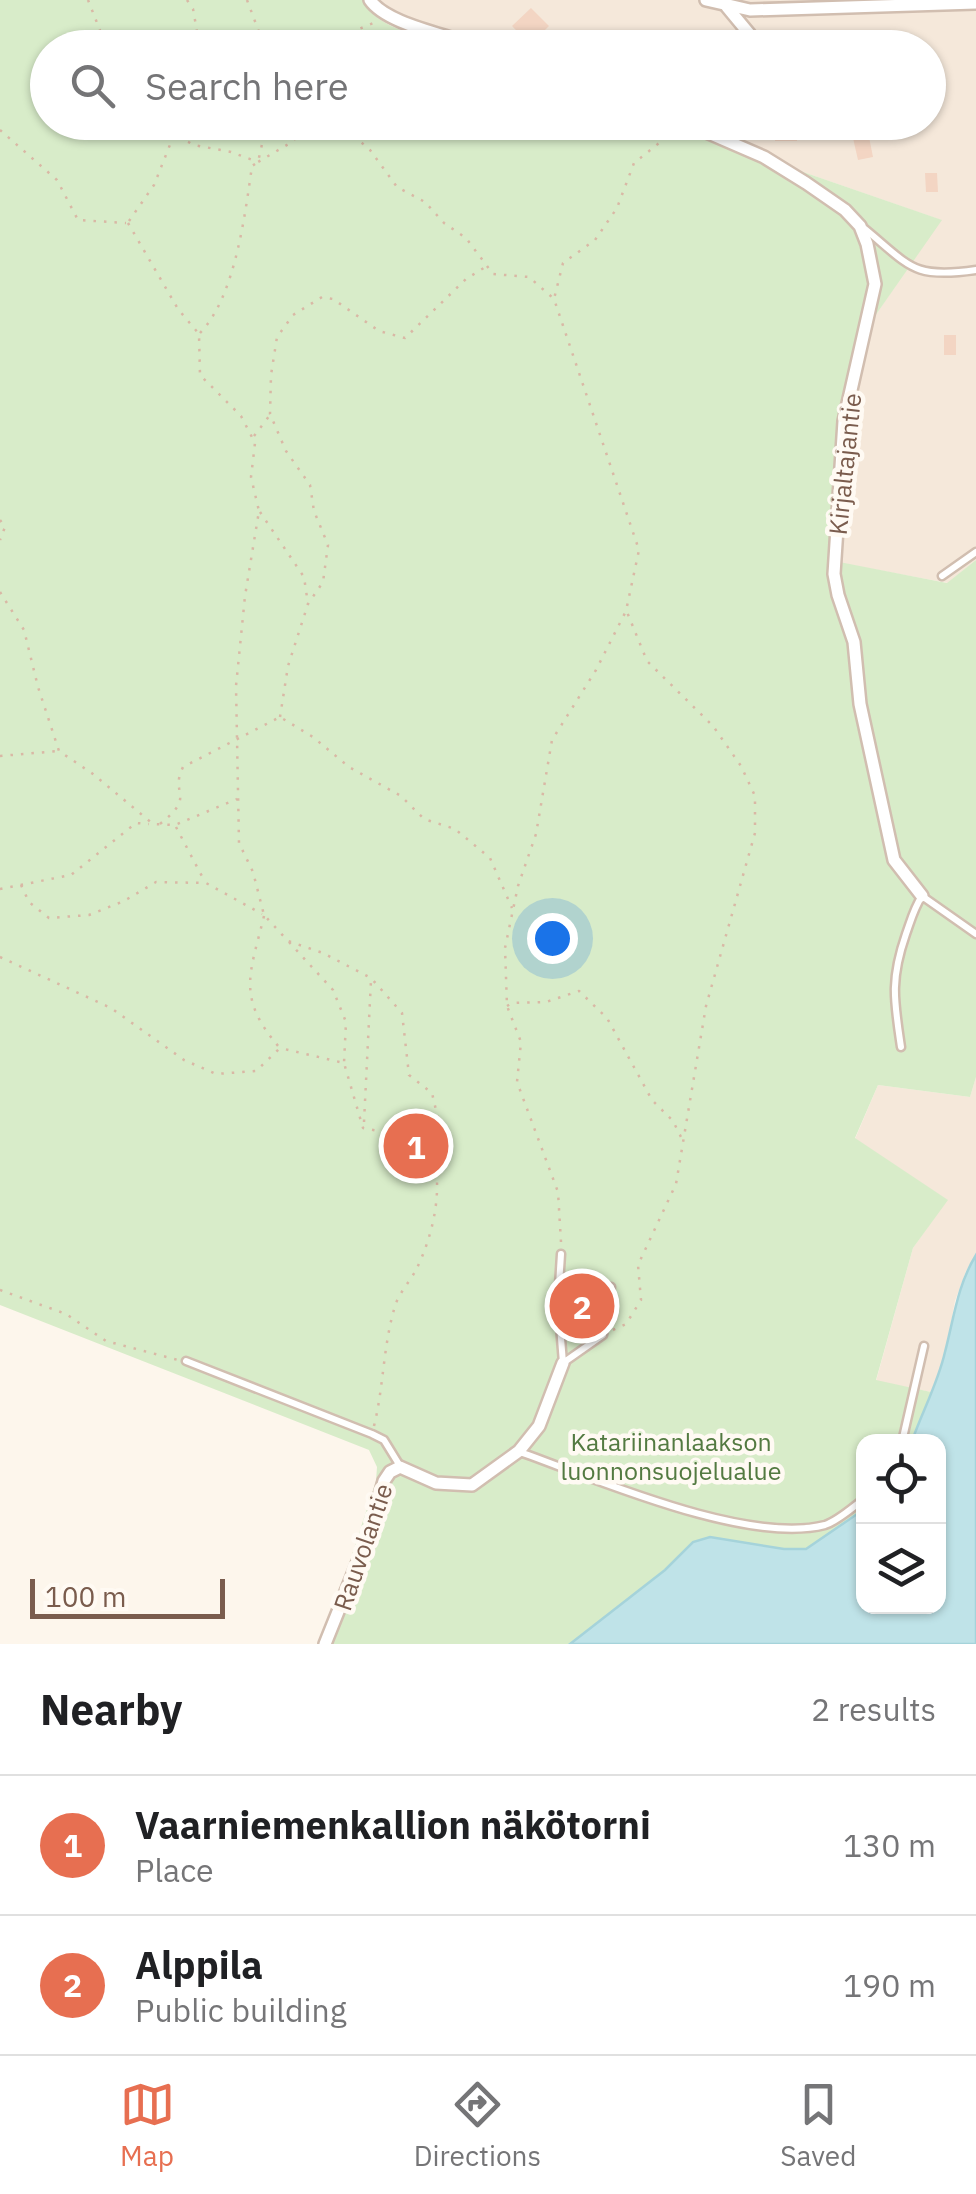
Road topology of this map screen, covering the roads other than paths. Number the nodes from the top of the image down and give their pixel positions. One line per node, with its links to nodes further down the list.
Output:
1 (370, 0): 5 (street)
2 (706, 0): 4 (street)
3 (976, 3): 4 (street)
4 (727, 6): 6 (street)
5 (427, 30)
6 (746, 30)
7 (724, 140): 8 (street)
8 (860, 226): 9 (lane); 12 (street, Kirjaltajantie)
9 (976, 270)
10 (976, 552): 11 (lane)
11 (942, 576)
12 (922, 896): 13 (lane); 14 (lane)
13 (976, 934)
14 (901, 1047)
15 (561, 1254): 19 (lane)
16 (612, 1287): 19 (lane)
17 (924, 1346): 20 (lane)
18 (186, 1361): 22 (lane)
19 (564, 1363): 21 (street)
20 (904, 1434)
21 (519, 1451): 22 (street, Rauvolantie); 23 (lane)
22 (400, 1468): 24 (street, Rauvolantie)
23 (856, 1505)
24 (325, 1644)

